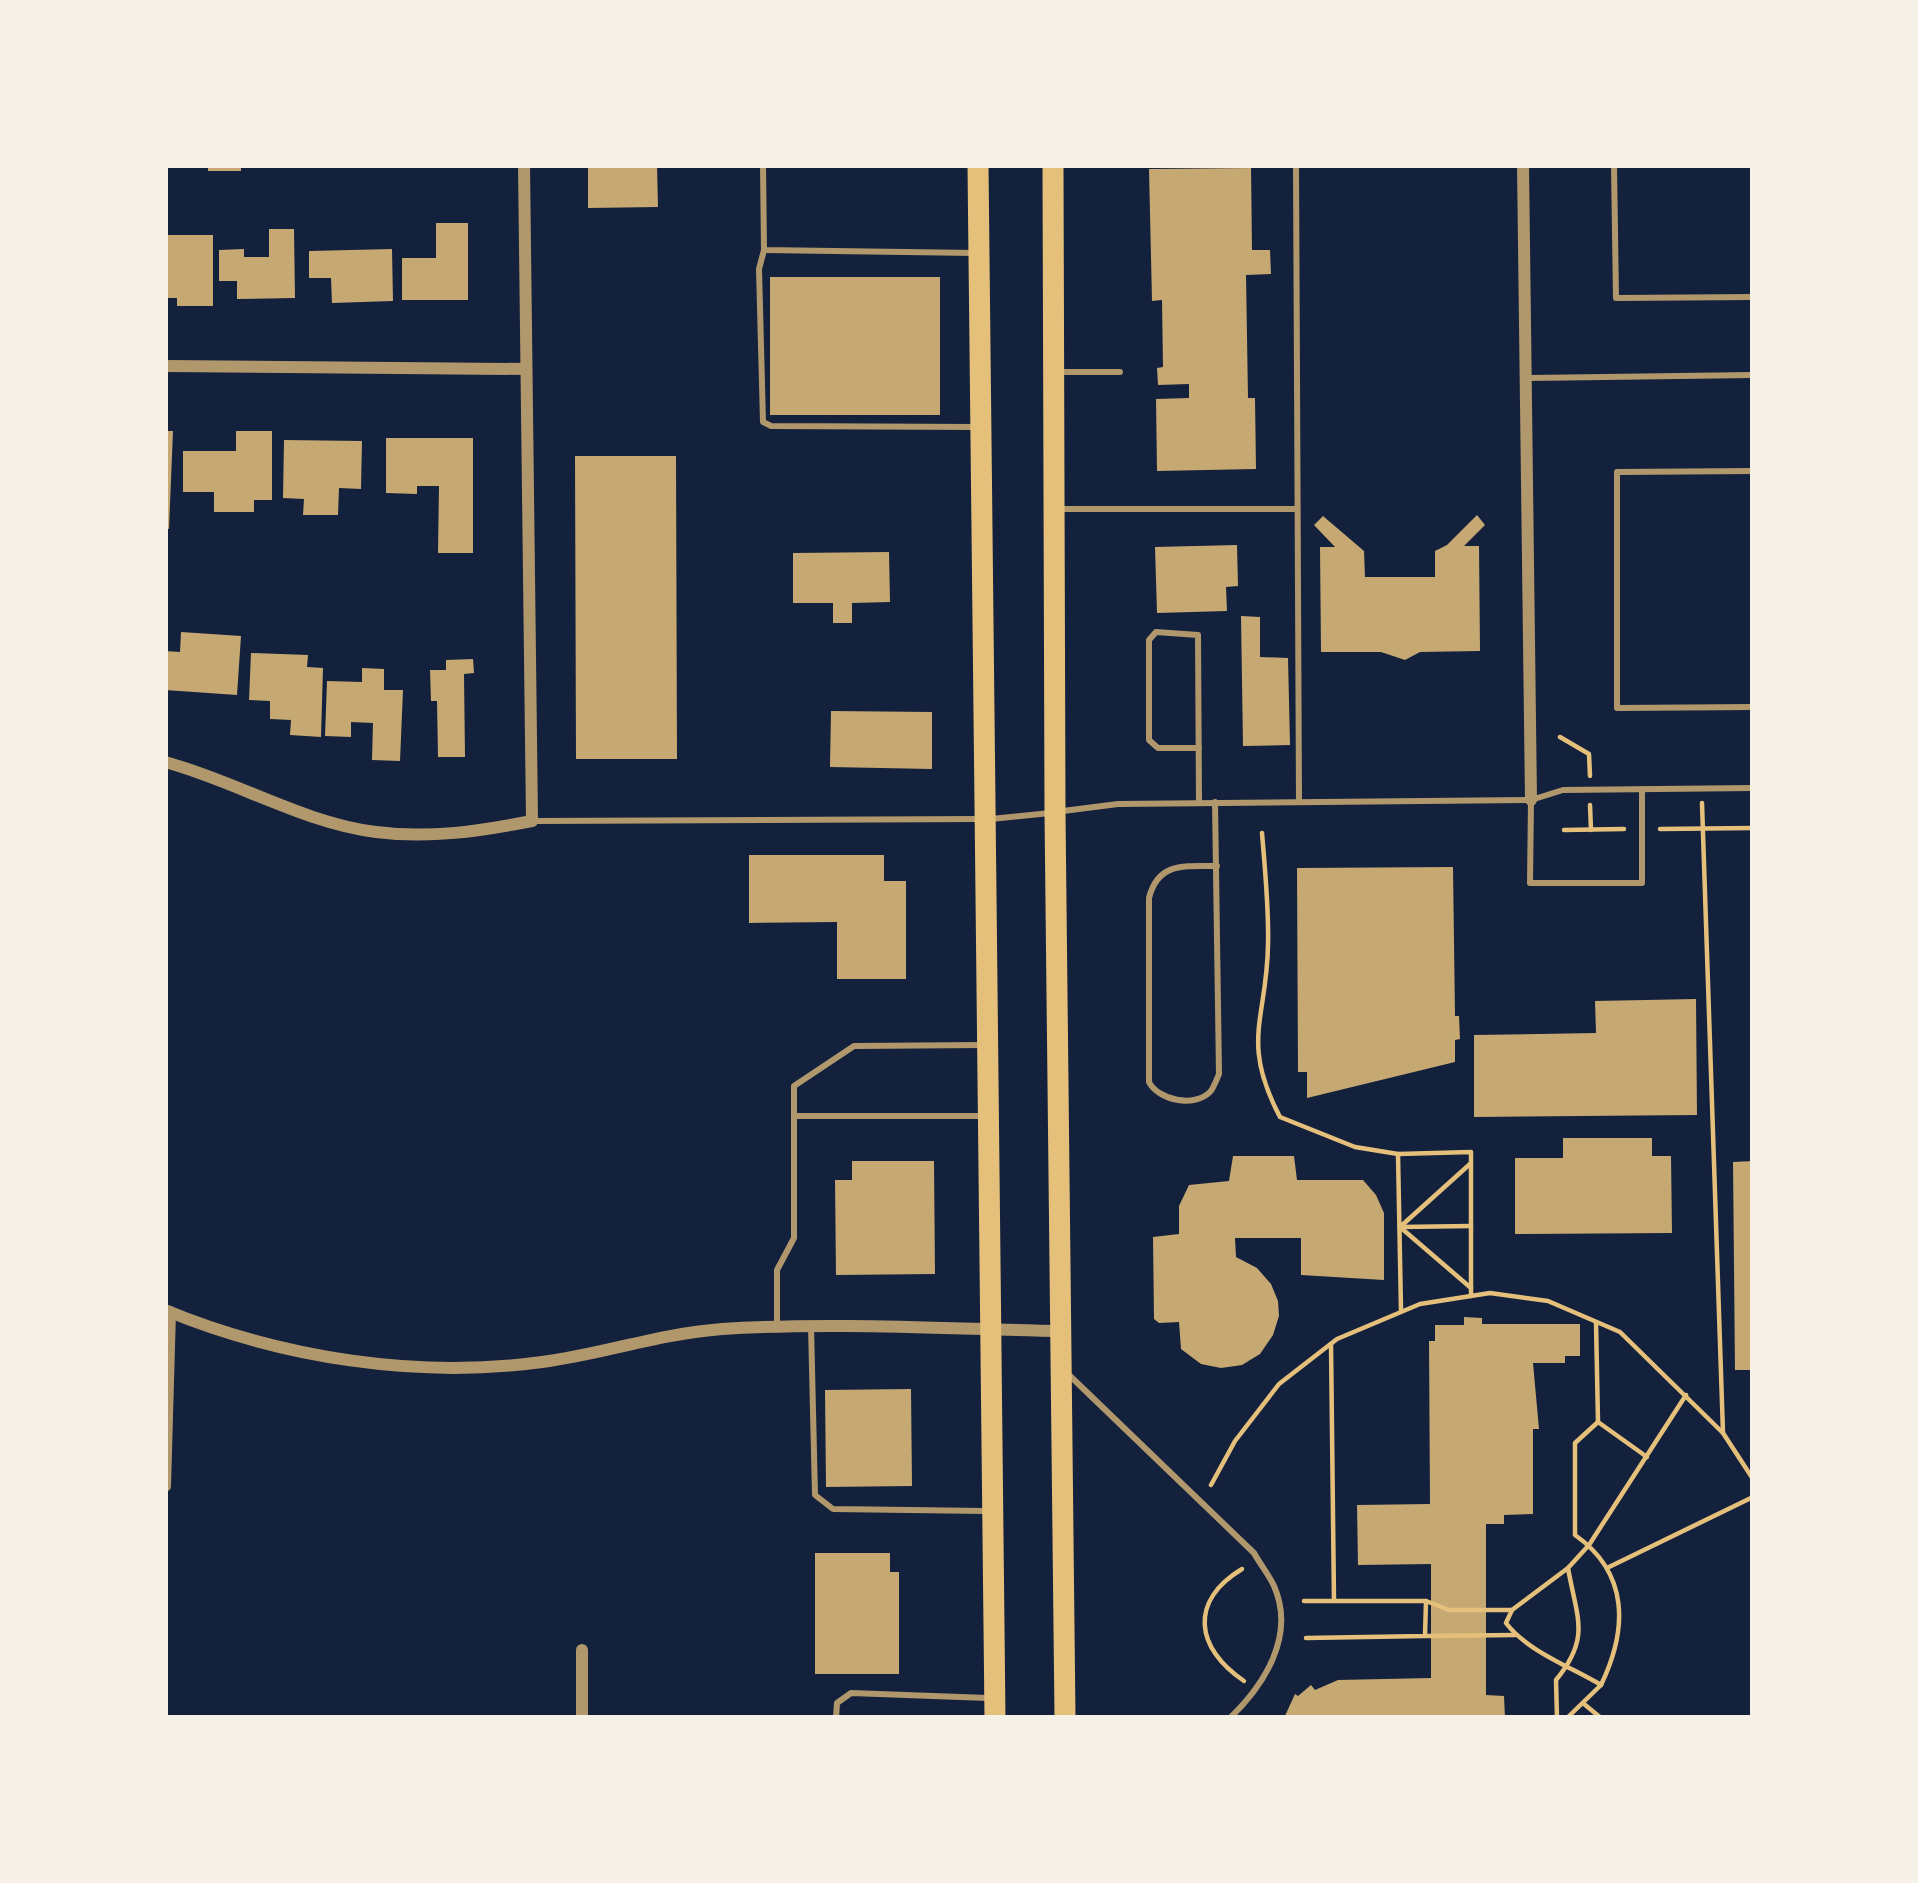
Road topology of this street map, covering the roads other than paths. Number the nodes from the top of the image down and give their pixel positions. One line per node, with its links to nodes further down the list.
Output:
1 (524, 165): 12 (street)
2 (763, 165): 8 (lane)
3 (978, 165): 9 (main road)
4 (1053, 165): 14 (main road)
5 (1296, 165): 20 (lane)
6 (1522, 165): 16 (street)
7 (1614, 165): 10 (lane)
8 (764, 250): 9 (lane); 17 (lane)
9 (980, 253): 17 (main road)
10 (1753, 297)
11 (165, 365): 12 (street)
12 (524, 369): 32 (street)
13 (1120, 372): 14 (lane)
14 (1053, 373): 19 (main road)
15 (1753, 375): 16 (lane)
16 (1525, 378): 26 (street)
17 (980, 427): 31 (main road)
18 (1753, 471): 21 (lane)
19 (1054, 509): 20 (lane); 30 (main road)
20 (1297, 509): 29 (lane)
21 (1753, 707)
22 (1199, 748): 22 (lane); 27 (lane)
23 (165, 762): 32 (street)
24 (1753, 788): 25 (lane)
25 (1642, 789): 26 (lane); 26 (lane)
26 (1531, 800): 29 (lane)
27 (1199, 802): 28 (lane); 30 (lane)
28 (1215, 802): 29 (lane); 33 (lane)
29 (1299, 802)
30 (1055, 812): 31 (lane); 41 (main road)
31 (986, 819): 32 (lane); 34 (main road)
32 (532, 821)
33 (1216, 866): 33 (lane)
34 (987, 1045): 35 (lane); 36 (main road)
35 (794, 1116): 36 (lane); 39 (lane)
36 (989, 1116): 40 (main road)
37 (168, 1311): 39 (street); 43 (street)
38 (811, 1326): 39 (street); 40 (street); 44 (lane)
39 (777, 1327)
40 (992, 1330): 41 (street); 44 (main road)
41 (1061, 1331): 42 (main road)
42 (1061, 1367): 49 (main road); 50 (lane)
43 (165, 1486)
44 (993, 1511): 46 (main road)
45 (582, 1650): 48 (street)
46 (995, 1708): 47 (lane)
47 (836, 1715)
48 (582, 1718)
49 (1065, 1718)
50 (1230, 1718)

